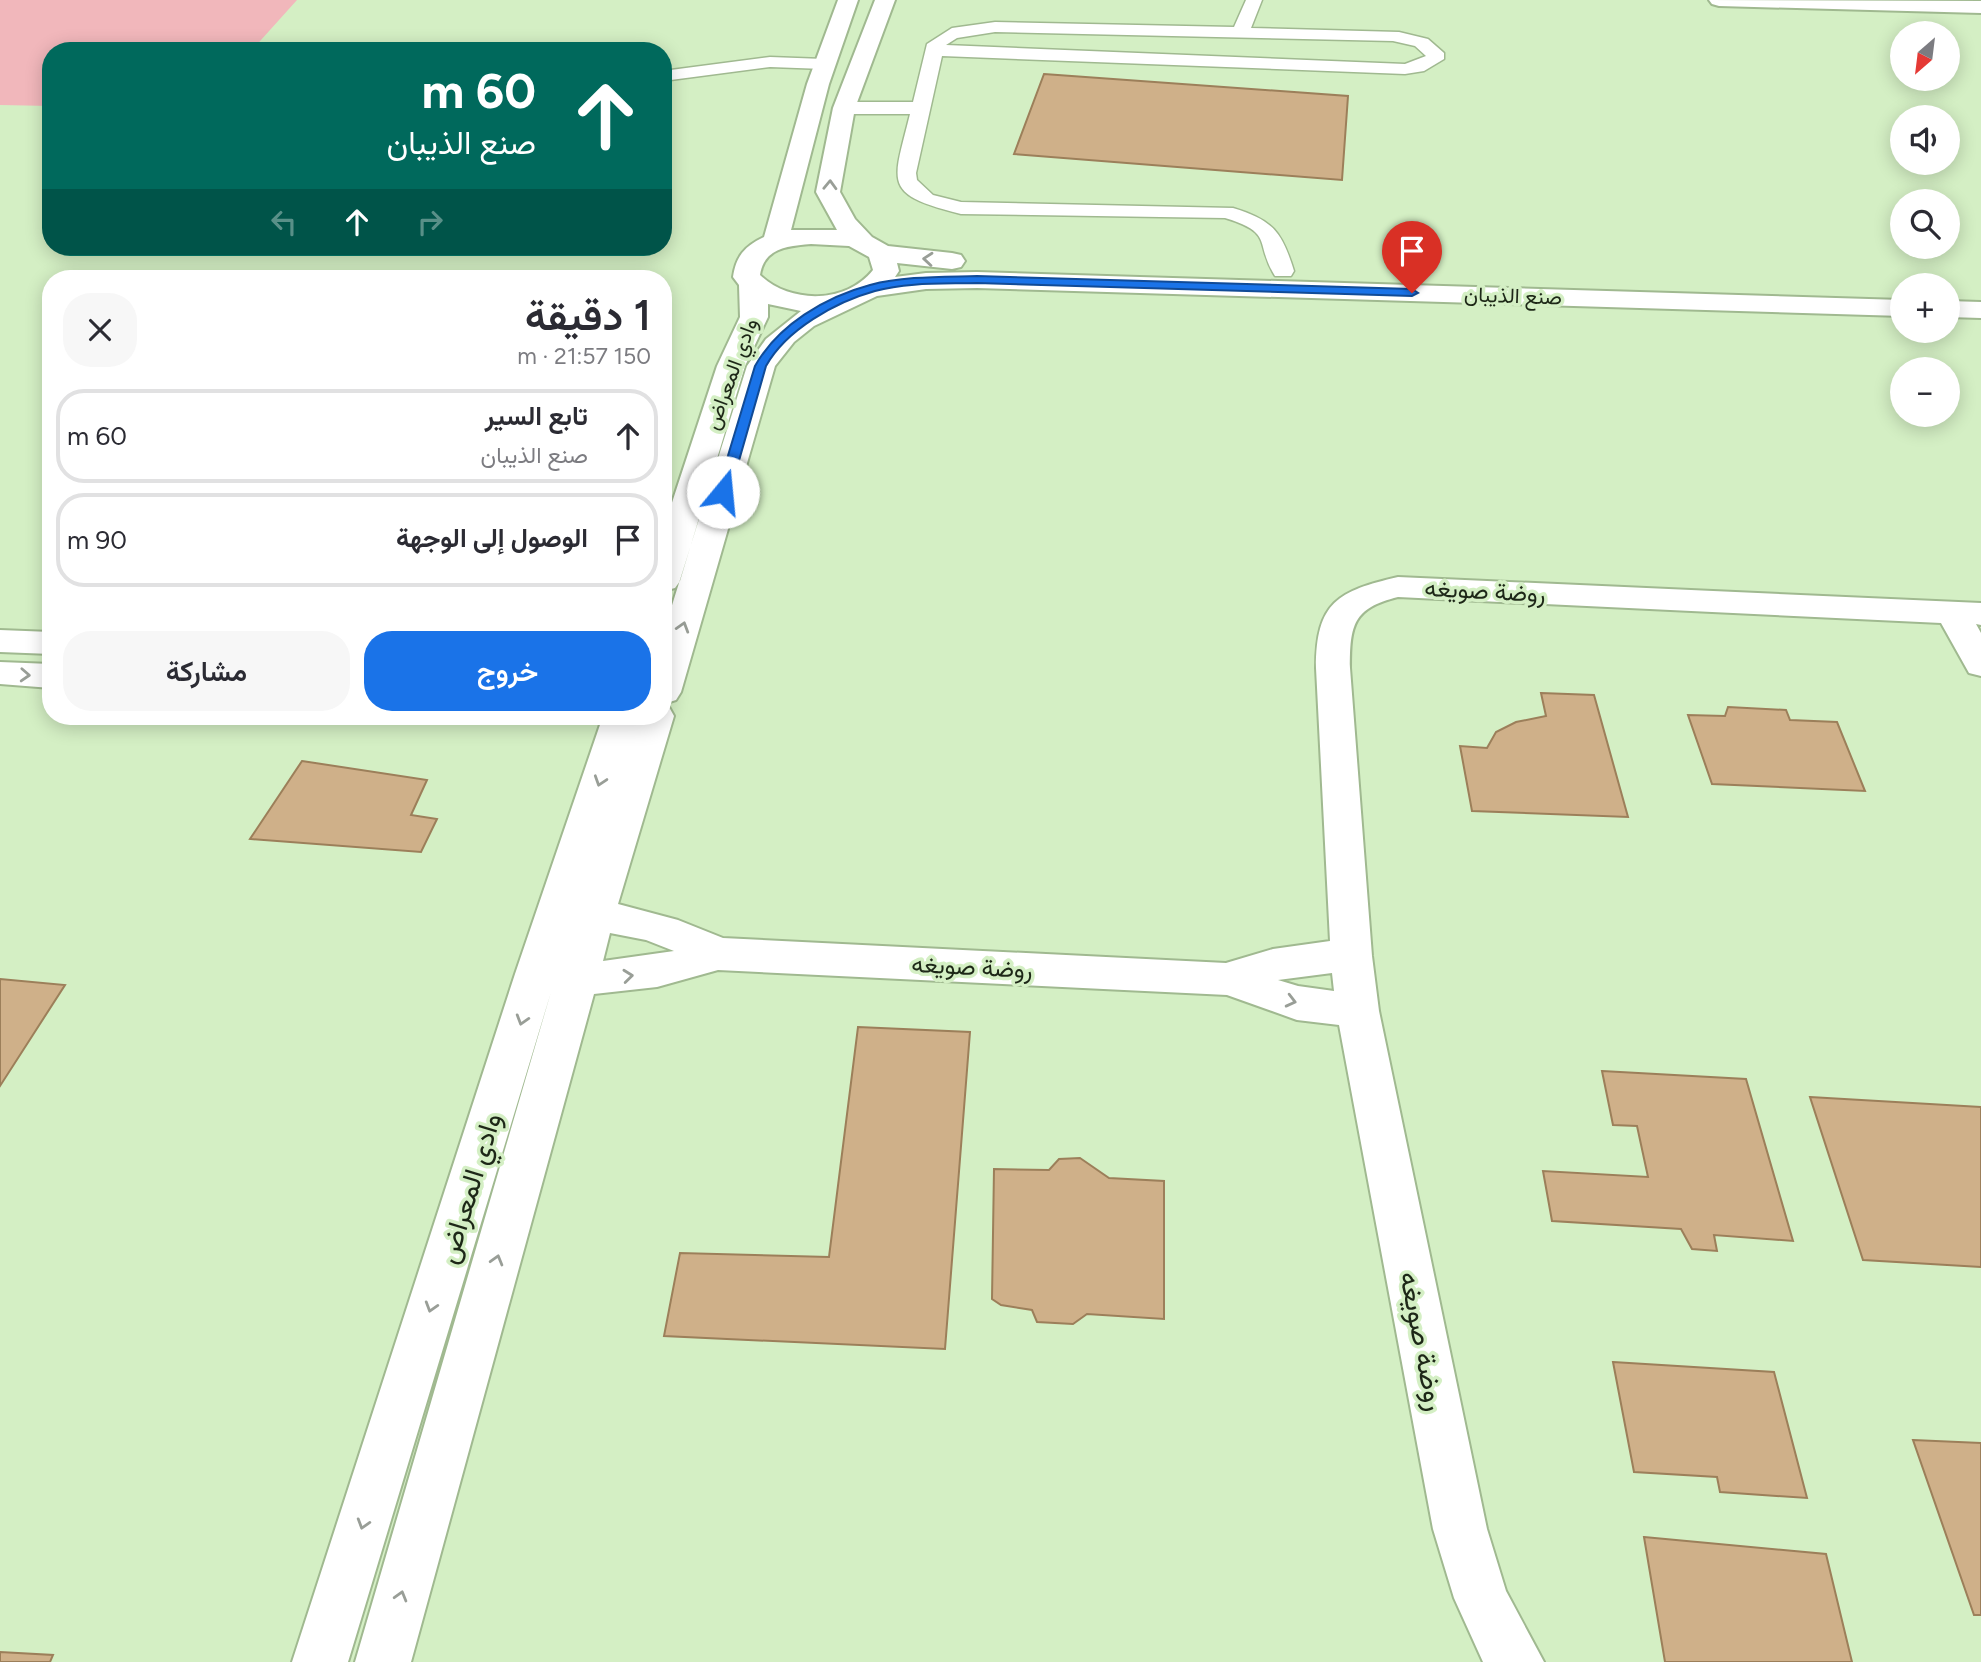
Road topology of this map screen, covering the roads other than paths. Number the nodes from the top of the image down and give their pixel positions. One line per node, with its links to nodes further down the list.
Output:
1 (848, 0): 10 (street)
2 (885, 0): 12 (street)
3 (1254, 0): 8 (lane)
4 (1719, 0): 5 (street)
5 (1981, 7)
6 (1048, 9): 7 (lane)
7 (1042, 28): 8 (lane); 9 (lane)
8 (1242, 32): 9 (lane)
9 (934, 50): 14 (lane)
10 (821, 74): 11 (lane); 12 (street); 15 (street)
11 (672, 75)
12 (853, 85): 13 (street)
13 (844, 108): 14 (lane); 16 (street, one-way to 13)
14 (921, 108): 17 (lane)
15 (775, 242): 16 (street, وادي المعراض); 18 (street, وادي المعراض)
16 (872, 248): 17 (street, صنع الذيبان, one-way to 16); 19 (street)
17 (1283, 271): 20 (street, صنع الذيبان)
18 (752, 286): 23 (street, وادي المعراض); 27 (street, وادي المعراض)
19 (873, 288): 23 (street, وادي المعراض); 24 (street, صنع الذيبان)
20 (1890, 291)
21 (1960, 293): 22 (street)
22 (1981, 294)
23 (841, 301): 31 (street, وادي المعراض, one-way to 23)
24 (1890, 308)
25 (1960, 309): 26 (street)
26 (1981, 310)
27 (672, 553)
28 (1967, 614): 32 (street); 39 (street, روضة صويغه)
29 (0, 641): 30 (street)
30 (42, 643)
31 (672, 657)
32 (1981, 665)
33 (0, 673): 34 (street, one-way to 34)
34 (42, 675)
35 (619, 725): 37 (street, وادي المعراض, one-way to 37)
36 (652, 725): 37 (street, وادي المعراض)
37 (576, 914): 38 (street, روضة صويغه); 40 (street, وادي المعراض)
38 (717, 954): 40 (street, روضة صويغه, one-way to 38); 41 (street, روضة صويغه)
39 (1351, 956): 41 (street, روضة صويغه); 42 (street, روضة صويغه)
40 (556, 976): 43 (street, وادي المعراض, one-way to 43); 44 (street, وادي المعراض, one-way to 40)
41 (1228, 979): 42 (street, روضة صويغه, one-way to 42)
42 (1358, 1011): 45 (street, روضة صويغه)
43 (320, 1662)
44 (383, 1662)
45 (1516, 1662)

